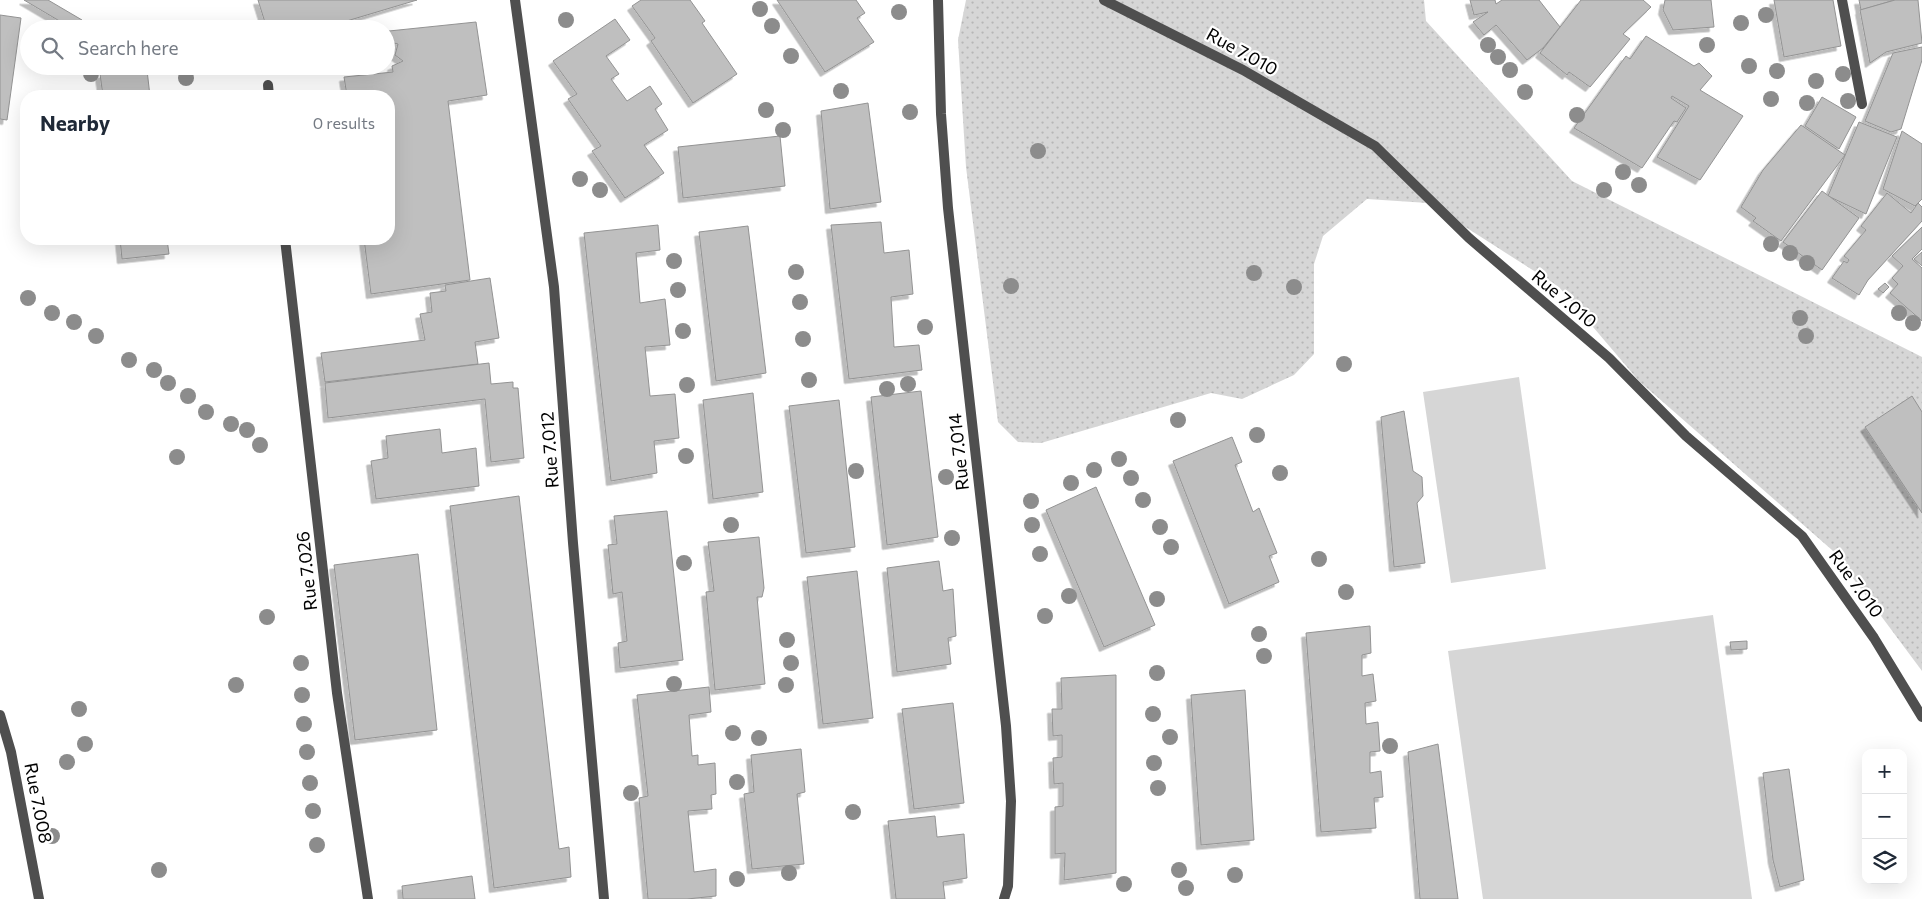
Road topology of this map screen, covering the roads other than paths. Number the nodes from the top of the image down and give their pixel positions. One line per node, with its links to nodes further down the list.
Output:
1 (515, 0): 13 (street, Rue 7.012)
2 (938, 0): 14 (street, Rue 7.014)
3 (1104, 0): 10 (street, Rue 7.010)
4 (1842, 0): 7 (street)
5 (268, 85): 6 (street)
6 (268, 90)
7 (1862, 104)
8 (286, 245): 12 (street, Rue 7.026)
9 (0, 714): 11 (street, Rue 7.008)
10 (1922, 717)
11 (39, 899)
12 (368, 899)
13 (604, 899)
14 (1004, 899)

